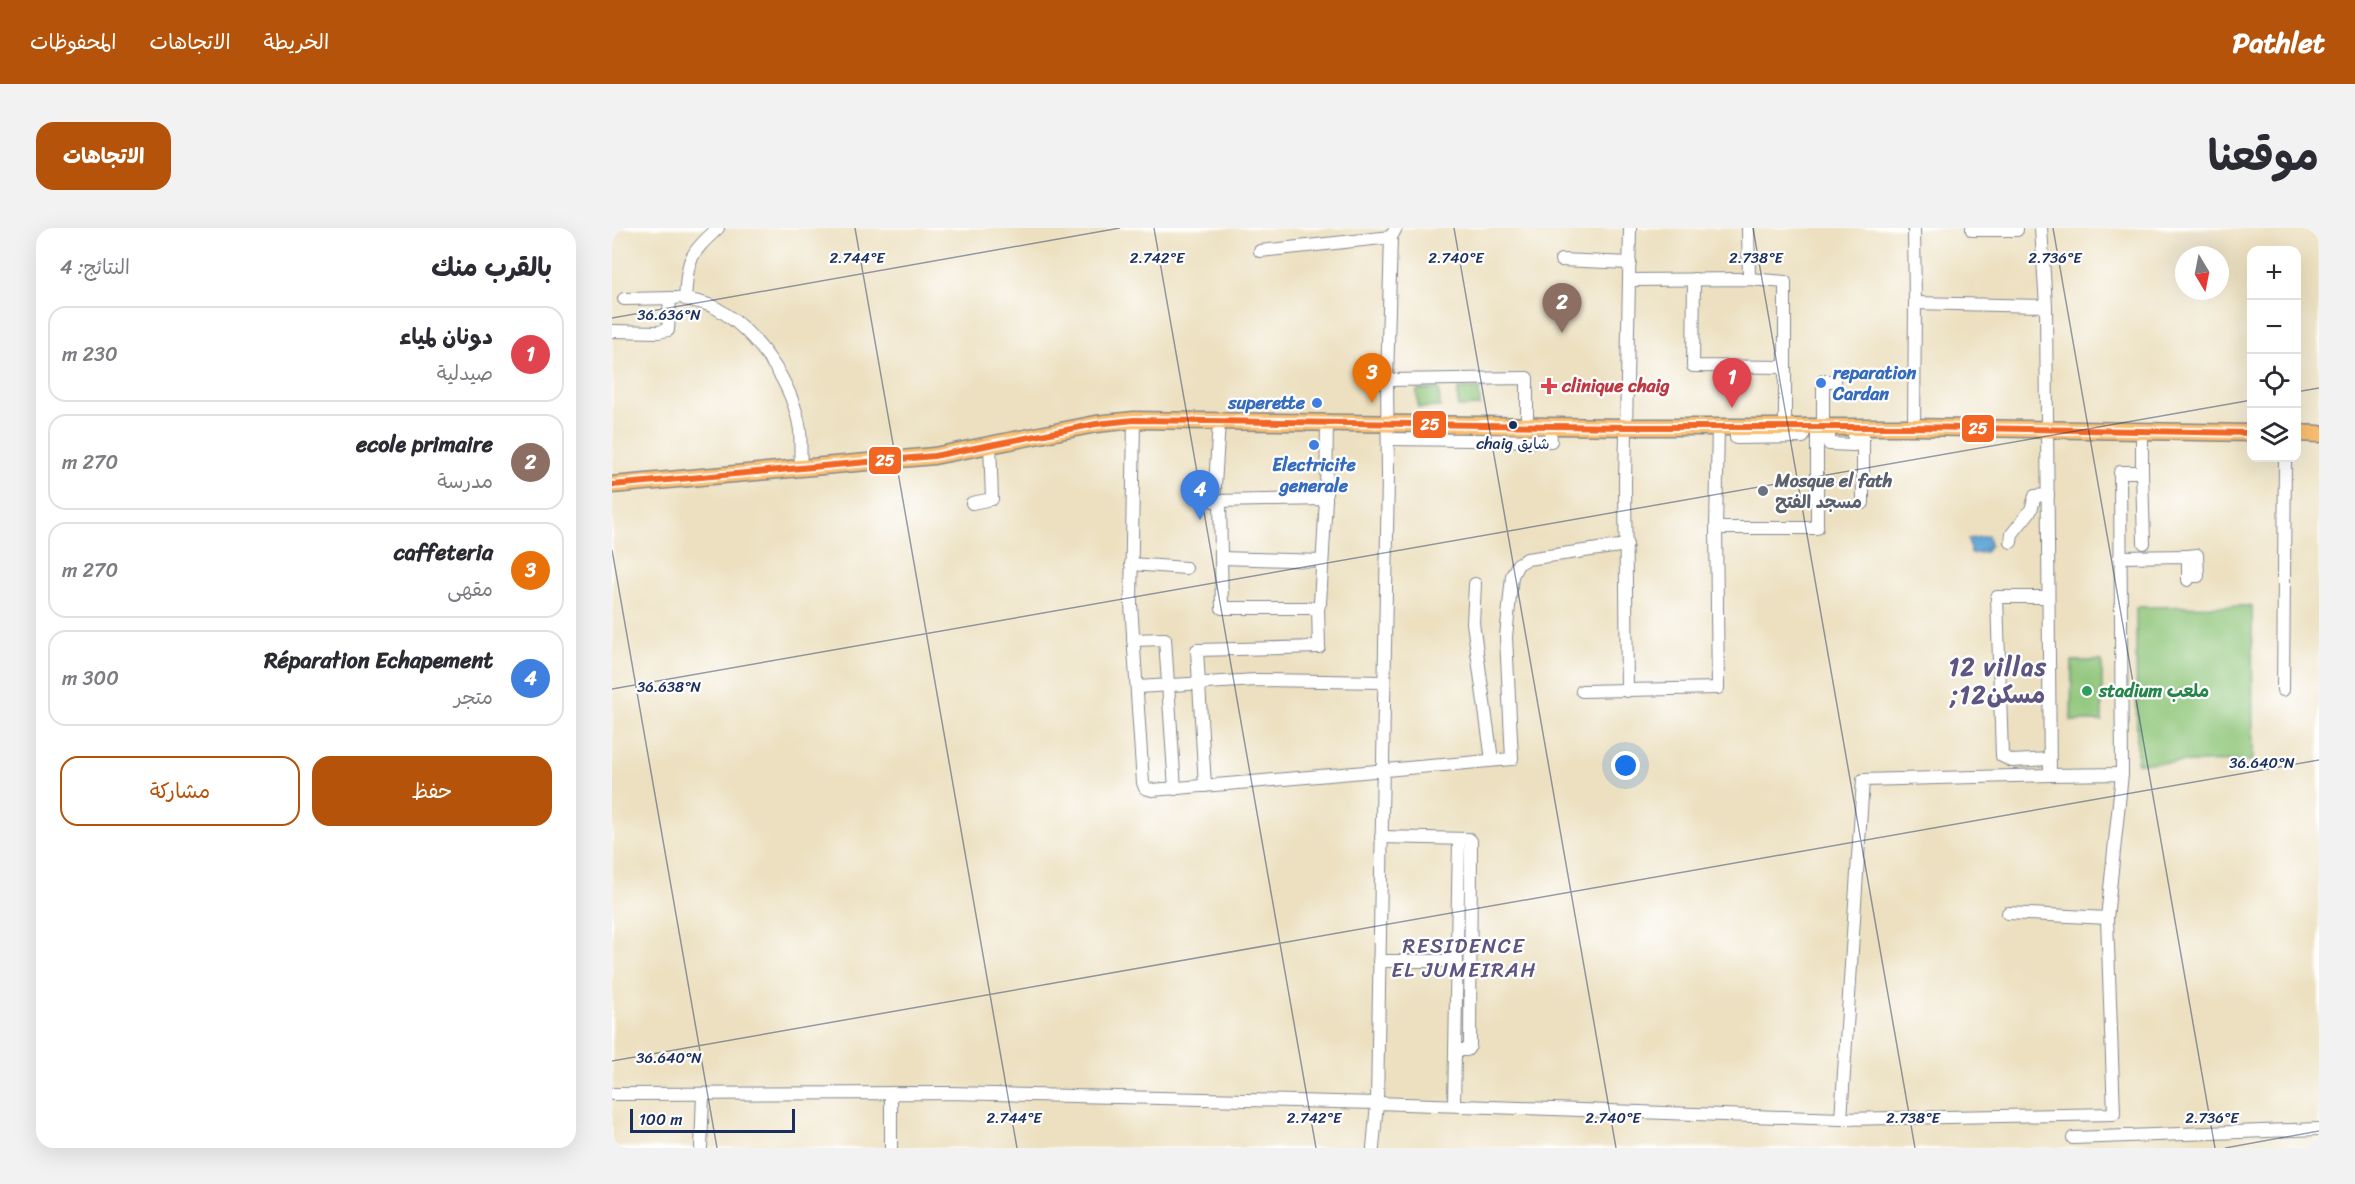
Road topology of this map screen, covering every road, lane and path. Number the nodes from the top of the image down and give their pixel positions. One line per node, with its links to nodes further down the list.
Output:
1 (717, 228): 16 (street)
2 (1630, 228): 11 (street)
3 (1748, 228): 13 (street)
4 (1914, 228): 18 (street)
5 (1972, 228): 6 (street)
6 (2017, 228)
7 (2041, 228): 19 (street)
8 (1393, 232): 9 (street); 22 (street)
9 (1260, 251)
10 (1561, 261): 11 (street)
11 (1630, 263): 14 (street)
12 (1694, 279): 13 (street); 14 (street); 21 (street)
13 (1749, 279): 21 (street)
14 (1630, 280): 30 (street)
15 (670, 298): 16 (street); 17 (street); 20 (street)
16 (685, 298): 43 (street)
17 (624, 299)
18 (1916, 303): 19 (street); 35 (street)
19 (2046, 306): 36 (street)
20 (612, 331)
21 (1785, 367): 32 (street)
22 (1387, 380): 27 (street); 37 (street)
23 (1835, 381): 33 (street)
24 (1134, 420): 26 (main road); 42 (main road); 60 (street)
25 (1327, 421): 26 (main road); 37 (main road); 49 (street)
26 (1219, 422): 50 (street)
27 (1527, 426): 28 (main road); 37 (main road)
28 (1550, 426): 30 (main road); 37 (street)
29 (1718, 426): 30 (main road); 31 (main road); 53 (street)
30 (1626, 427): 56 (street)
31 (1736, 427): 32 (main road); 33 (street)
32 (1785, 427): 33 (main road)
33 (1818, 427): 34 (main road); 53 (street)
34 (1858, 427): 35 (main road); 52 (street)
35 (1914, 427): 36 (main road)
36 (2046, 429): 38 (main road); 48 (street)
37 (1388, 431): 68 (street)
38 (2142, 431): 39 (main road); 45 (street)
39 (2247, 433)
40 (2301, 434): 41 (main road)
41 (2319, 434)
42 (990, 444): 43 (main road); 51 (street)
43 (800, 462): 46 (main road); 47 (main road)
44 (2285, 462): 71 (street)
45 (2142, 472): 55 (street); 57 (street)
46 (612, 474)
47 (612, 485)
48 (2048, 495): 54 (street); 64 (street)
49 (1326, 499): 50 (street); 59 (street)
50 (1220, 502): 58 (street)
51 (972, 503)
52 (1863, 503)
53 (1716, 528): 73 (street)
54 (2011, 542)
55 (2144, 543)
56 (1627, 545): 73 (street); 75 (street)
57 (2120, 557): 62 (street); 77 (street)
58 (1221, 558): 59 (street); 65 (street)
59 (1322, 561): 65 (street)
60 (1131, 564): 61 (street); 66 (street)
61 (1186, 568)
62 (2188, 578)
63 (1475, 584): 75 (street)
64 (2047, 597): 74 (street); 74 (street)
65 (1318, 609): 67 (street)
66 (1133, 640): 69 (street); 70 (street)
67 (1198, 682): 68 (street); 69 (street); 79 (street)
68 (1383, 682): 76 (street)
69 (1166, 684): 70 (street); 80 (street)
70 (1137, 687): 80 (street)
71 (2283, 690)
72 (1582, 691): 73 (street)
73 (1627, 691)
74 (2049, 759): 78 (street)
75 (1492, 760): 76 (street)
76 (1381, 770): 79 (street); 81 (street)
77 (2122, 774): 78 (street); 84 (street)
78 (2050, 776): 93 (street)
79 (1205, 786): 80 (street)
80 (1175, 789)
81 (1381, 837): 82 (street); 85 (street)
82 (1459, 839): 86 (street); 87 (street)
83 (2008, 914): 84 (street)
84 (2107, 918): 93 (street)
85 (1378, 961): 86 (street); 91 (street)
86 (1457, 961): 87 (street)
87 (1455, 1050): 92 (street)
88 (891, 1093): 90 (street); 91 (street); 97 (street)
89 (612, 1094): 90 (street)
90 (703, 1094): 96 (street)
91 (1377, 1103): 92 (street); 98 (street)
92 (1454, 1105): 93 (street)
93 (1841, 1119)
94 (2319, 1129): 95 (street)
95 (2073, 1138)
96 (700, 1148)
97 (891, 1148)
98 (1373, 1148)

